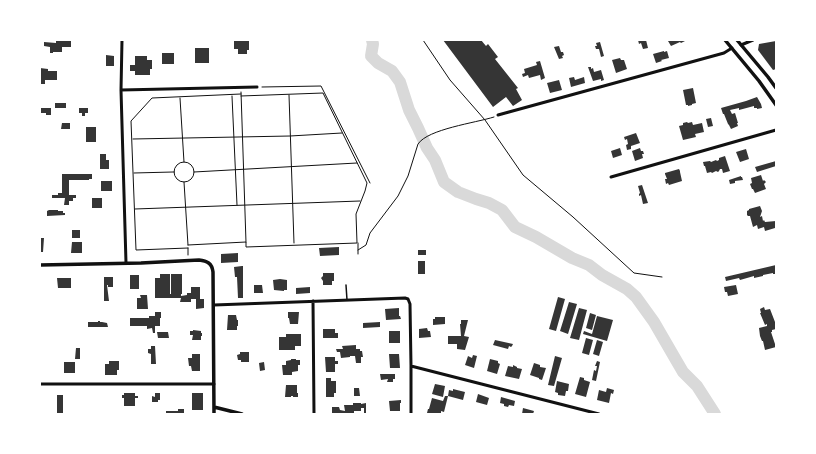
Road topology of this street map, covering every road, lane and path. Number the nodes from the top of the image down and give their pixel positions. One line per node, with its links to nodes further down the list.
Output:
1 (122, 40): 11 (street)
2 (424, 40): 18 (path)
3 (725, 40): 7 (street)
4 (737, 40): 6 (street)
5 (753, 40): 6 (street)
6 (741, 45): 10 (street)
7 (732, 48): 16 (street); 17 (street)
8 (240, 87): 9 (street); 11 (street); 14 (path)
9 (257, 87): 36 (path)
10 (776, 88)
11 (121, 90): 51 (street)
12 (289, 94): 14 (path); 20 (path); 21 (path)
13 (232, 95): 14 (path); 15 (path); 22 (path)
14 (241, 95): 23 (path)
15 (180, 97): 24 (path); 25 (path)
16 (776, 105)
17 (498, 115): 18 (path)
18 (485, 120): 48 (path); 53 (path)
19 (776, 130): 34 (street)
20 (343, 133): 21 (path); 27 (path)
21 (290, 136): 23 (path); 28 (path)
22 (234, 137): 23 (path); 24 (path); 30 (path)
23 (242, 137): 29 (path)
24 (182, 138): 25 (path); 26 (path)
25 (132, 140): 33 (path)
26 (184, 162): 31 (path); 32 (path)
27 (358, 163): 28 (path); 37 (path)
28 (291, 167): 29 (path); 38 (path)
29 (243, 169): 30 (path); 40 (path)
30 (235, 170): 32 (path); 39 (path)
31 (174, 172): 33 (path); 35 (path)
32 (194, 172): 35 (path)
33 (133, 173): 42 (path)
34 (611, 177)
35 (184, 182): 41 (path)
36 (370, 183)
37 (361, 201): 38 (path); 44 (path)
38 (293, 203): 40 (path); 45 (path)
39 (237, 205): 40 (path); 41 (path)
40 (245, 205): 43 (path)
41 (186, 207): 42 (path); 46 (path)
42 (135, 209): 47 (path)
43 (246, 242): 45 (path); 46 (path)
44 (357, 242): 45 (path); 48 (path)
45 (294, 244)
46 (188, 245): 47 (path)
47 (188, 248): 50 (path)
48 (358, 250): 49 (path)
49 (358, 254)
50 (189, 261): 51 (street); 57 (street)
51 (126, 263): 52 (street)
52 (40, 265)
53 (662, 277)
54 (346, 285): 55 (lane)
55 (346, 300): 56 (street); 58 (street)
56 (313, 302): 57 (street); 64 (street)
57 (214, 305): 60 (street)
58 (412, 366): 65 (street); 66 (street)
59 (40, 384): 60 (street)
60 (214, 384): 61 (street)
61 (214, 407): 62 (street); 63 (street)
62 (214, 414)
63 (242, 414)
64 (314, 414)
65 (411, 414)
66 (600, 414)

